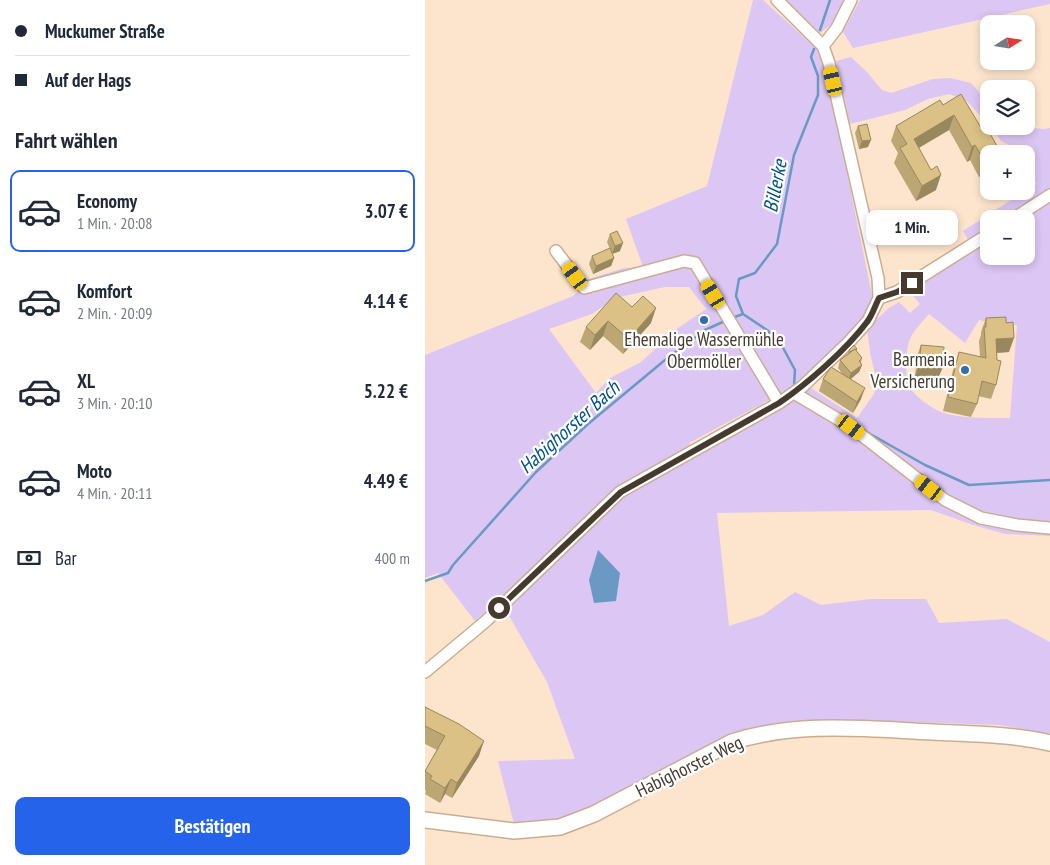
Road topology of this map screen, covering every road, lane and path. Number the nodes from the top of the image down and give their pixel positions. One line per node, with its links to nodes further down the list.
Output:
1 (777, 0): 3 (street)
2 (851, 0): 3 (street)
3 (823, 46): 8 (street)
4 (1050, 195): 5 (street)
5 (1027, 210)
6 (980, 240): 8 (street)
7 (556, 251): 10 (street)
8 (879, 298): 9 (street)
9 (794, 393): 10 (street); 11 (street)
10 (779, 403): 12 (street)
11 (1050, 528)
12 (425, 672)
13 (1050, 743): 14 (street, Habighorster Weg)
14 (425, 820)

